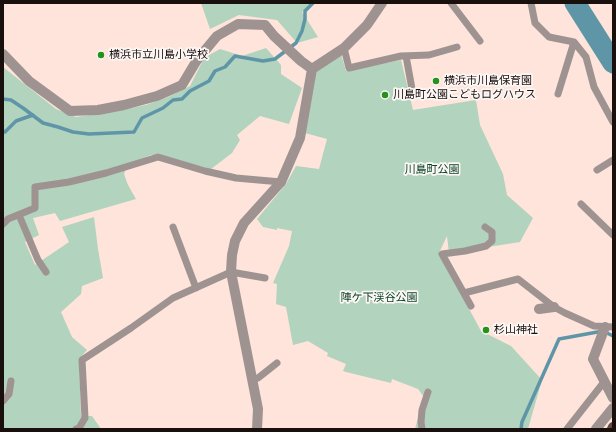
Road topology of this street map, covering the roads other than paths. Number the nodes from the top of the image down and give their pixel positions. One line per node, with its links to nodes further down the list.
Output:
1 (382, 3): 7 (street)
2 (451, 3): 4 (lane)
3 (532, 3): 5 (lane)
4 (480, 41)
5 (574, 42): 12 (lane); 13 (lane)
6 (457, 47): 9 (lane)
7 (344, 48): 9 (lane); 10 (street)
8 (3, 54): 10 (street)
9 (406, 56): 11 (lane)
10 (312, 69): 16 (street)
11 (412, 89)
12 (558, 94)
13 (613, 122)
14 (613, 160): 15 (lane)
15 (597, 170)
16 (281, 182): 18 (lane); 24 (street)
17 (581, 204): 22 (lane)
18 (19, 214): 19 (lane); 23 (lane)
19 (3, 224)
20 (173, 226): 26 (lane)
21 (485, 227): 27 (lane)
22 (613, 235)
23 (46, 272)
24 (231, 272): 25 (lane); 26 (lane); 33 (street)
25 (265, 278)
26 (196, 288): 40 (lane)
27 (464, 293): 28 (lane); 29 (lane)
28 (471, 306)
29 (554, 306): 30 (street); 31 (lane)
30 (539, 309)
31 (606, 330): 35 (street)
32 (277, 363): 33 (lane)
33 (252, 380): 41 (street)
34 (11, 381): 38 (lane)
35 (604, 382): 37 (street); 43 (lane)
36 (428, 392): 42 (lane)
37 (613, 398)
38 (3, 401)
39 (613, 408): 44 (street)
40 (76, 429)
41 (257, 429)
42 (422, 429)
43 (567, 429)
44 (596, 429)

